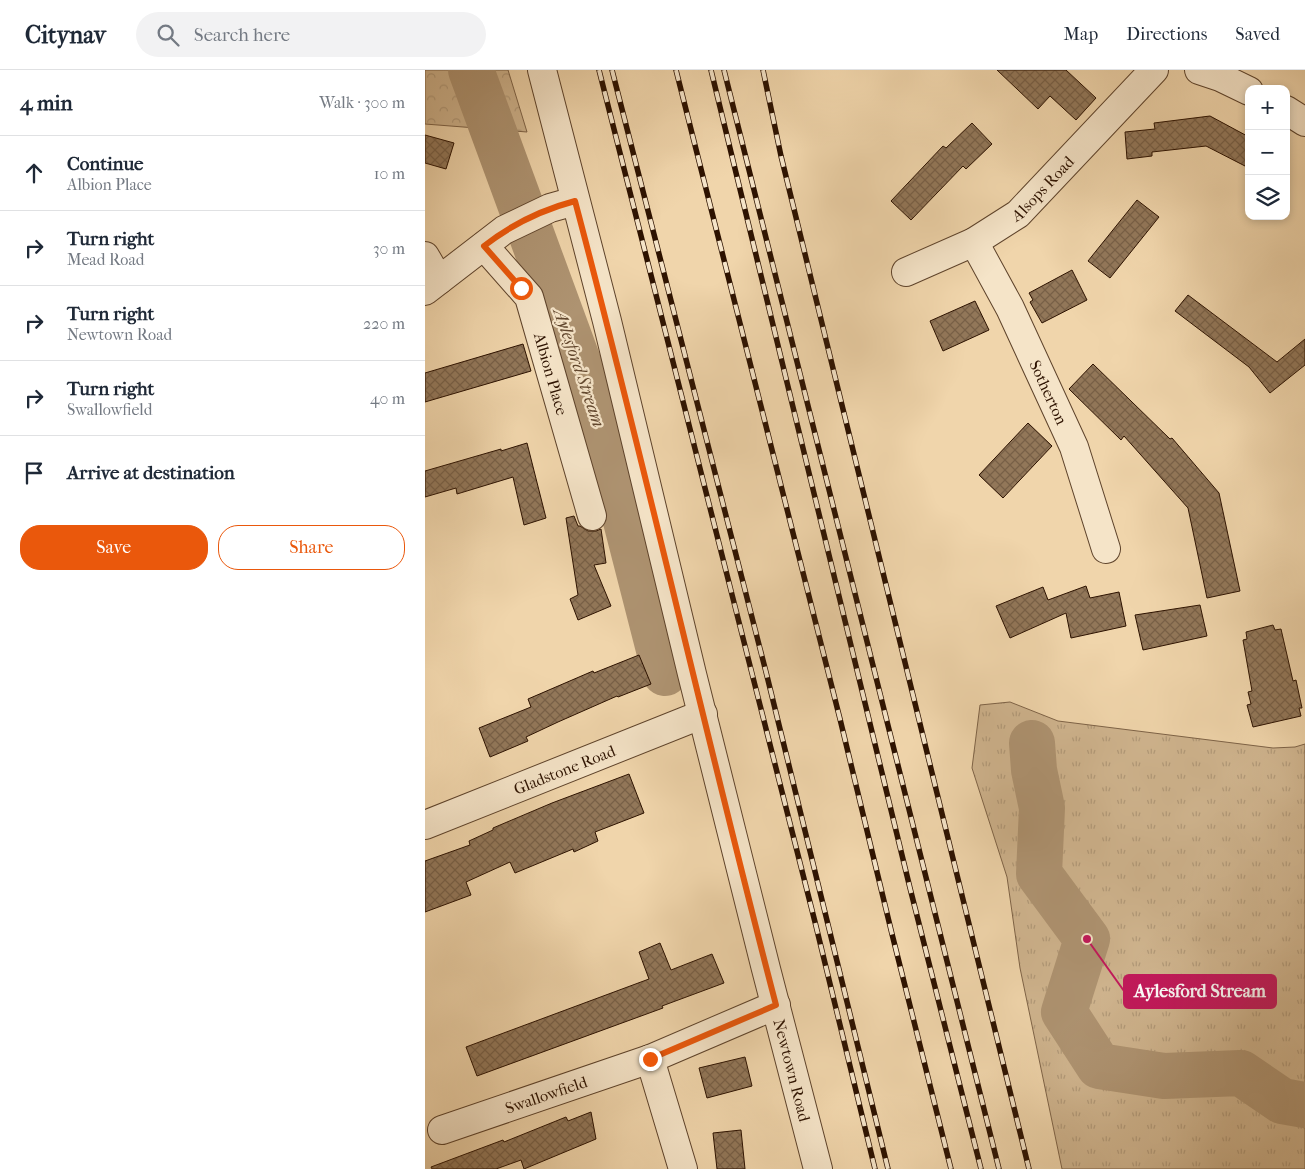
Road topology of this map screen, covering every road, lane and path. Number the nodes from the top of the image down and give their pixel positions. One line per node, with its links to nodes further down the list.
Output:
1 (542, 70): 7 (street, Newtown Road)
2 (1154, 70): 9 (street, Alsops Road)
3 (1199, 70): 4 (street)
4 (1245, 88)
5 (1290, 113): 6 (street)
6 (1305, 122)
7 (562, 204): 8 (street); 15 (street, Newtown Road)
8 (494, 238): 12 (street); 13 (street, Albion Place)
9 (973, 242): 11 (street, Alsops Road); 14 (street, Sotherton)
10 (425, 256): 12 (street)
11 (906, 272)
12 (432, 285)
13 (592, 516)
14 (1106, 549)
15 (698, 696): 16 (street, Gladstone Road); 17 (street, Newtown Road)
16 (425, 825)
17 (776, 1005): 18 (street, Swallowfield); 21 (street, Newtown Road)
18 (650, 1059): 19 (street, Swallowfield); 20 (street)
19 (443, 1130)
20 (683, 1169)
21 (818, 1169)

